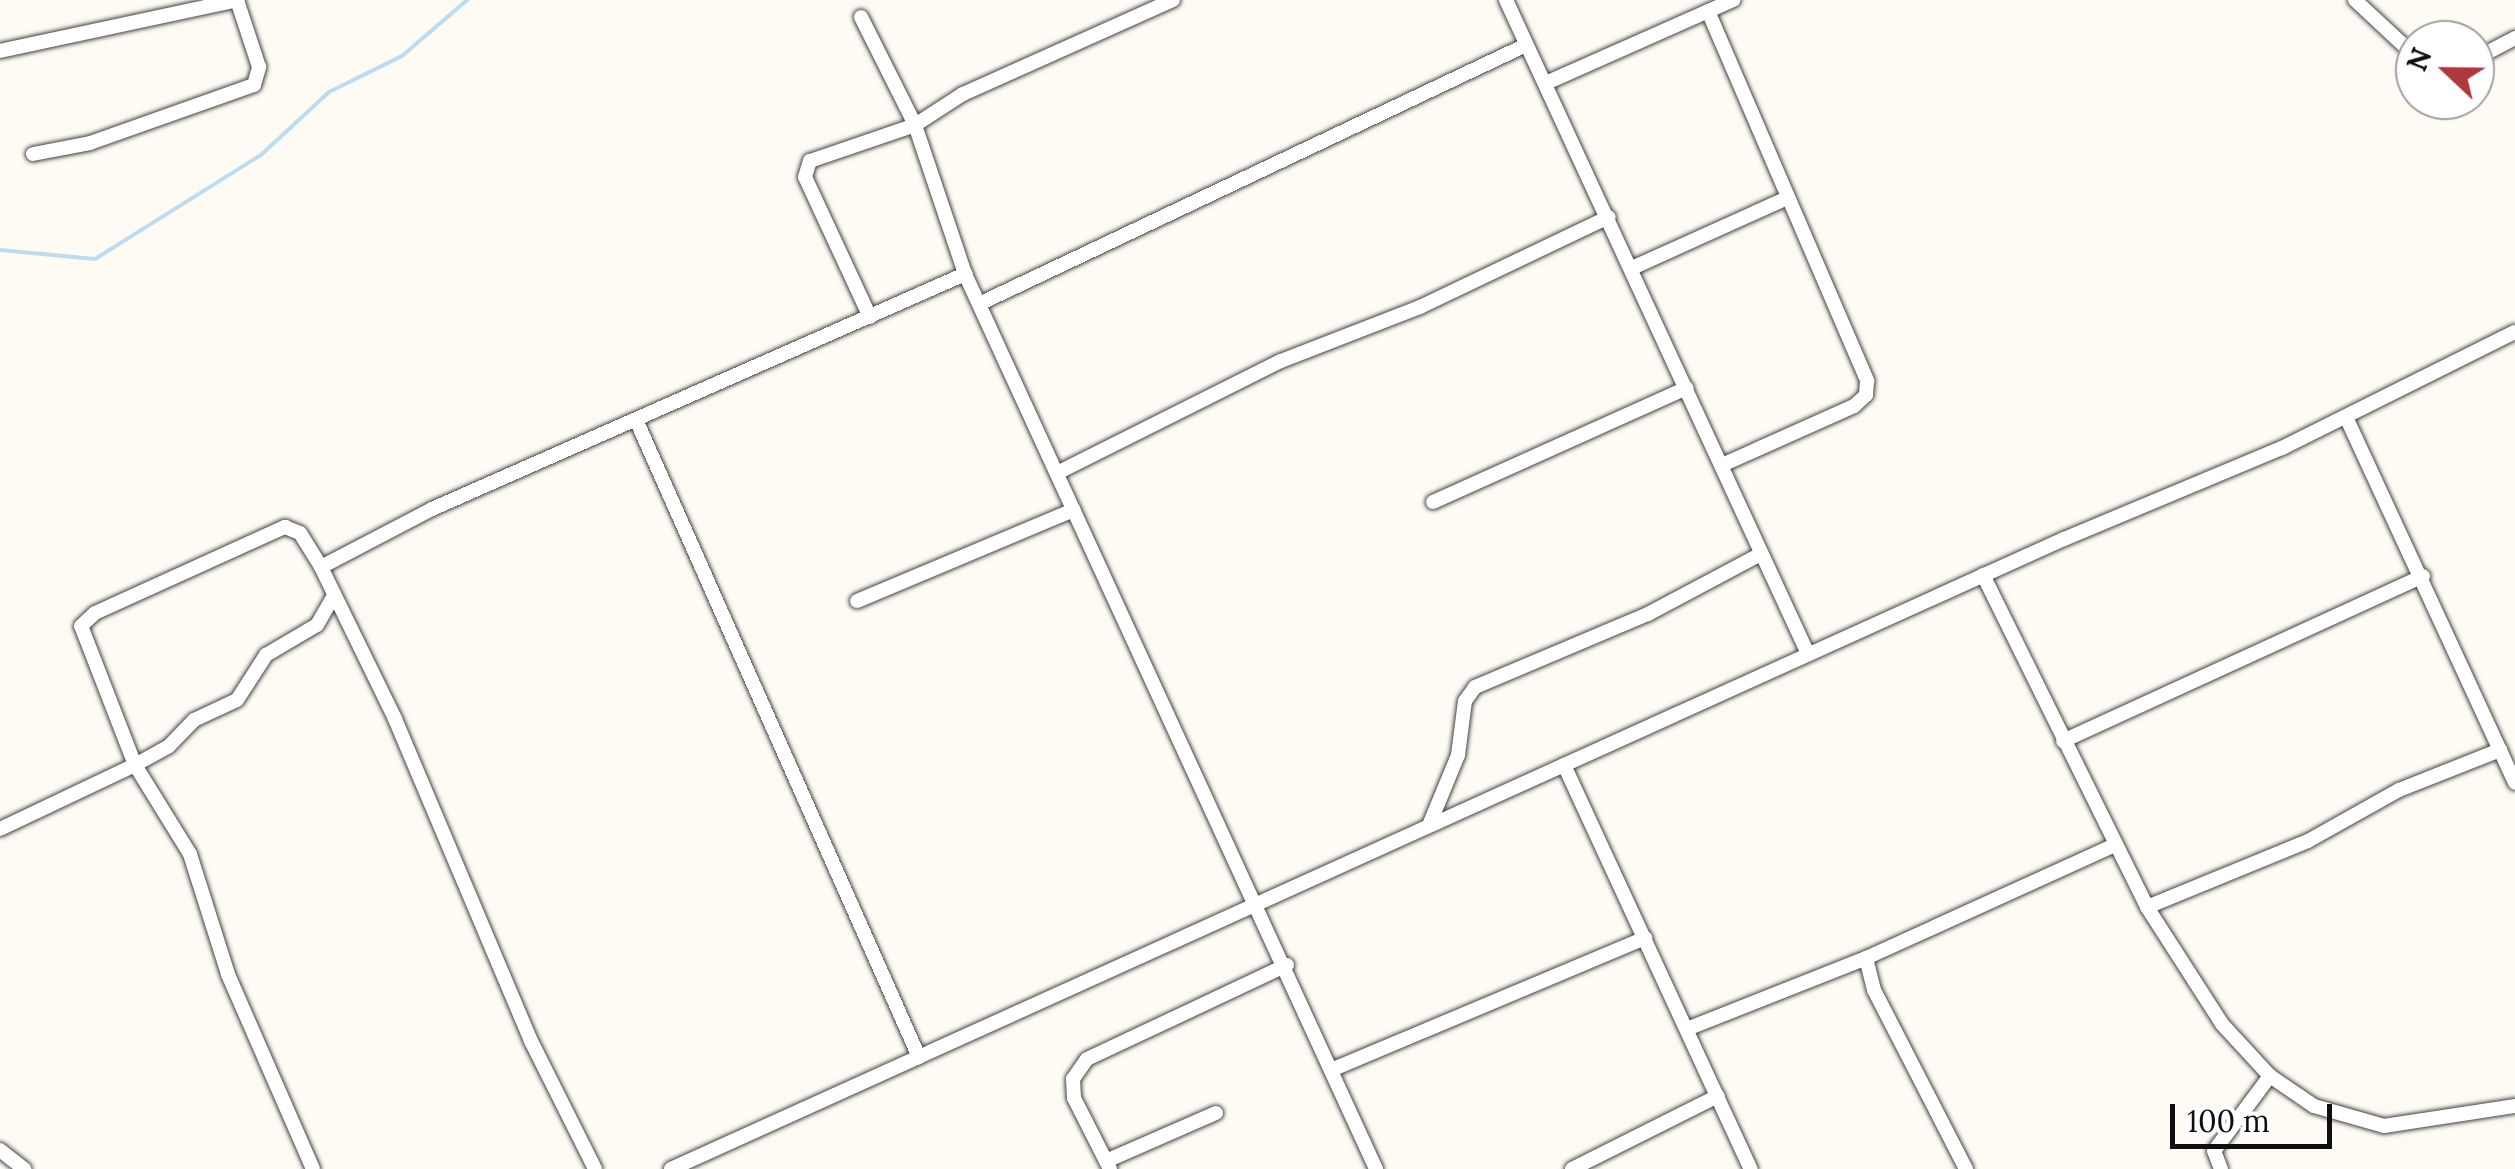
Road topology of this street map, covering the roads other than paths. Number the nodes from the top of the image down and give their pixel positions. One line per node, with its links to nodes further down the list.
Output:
1 (238, 0): 10 (street); 13 (street)
2 (1173, 0): 12 (street)
3 (1506, 0): 9 (street)
4 (1733, 0): 6 (street)
5 (2355, 0): 8 (street)
6 (1708, 11): 11 (street); 14 (street)
7 (861, 17): 12 (street)
8 (2395, 37)
9 (1526, 45): 11 (street); 18 (street)
10 (0, 51)
11 (1546, 83): 15 (street)
12 (915, 125): 17 (street); 19 (street)
13 (33, 154)
14 (1787, 198): 16 (street); 24 (street)
15 (1609, 217): 16 (street); 25 (street)
16 (1632, 268): 21 (street)
17 (966, 274): 18 (street); 19 (street)
18 (981, 303): 25 (street)
19 (870, 317): 23 (street)
20 (2515, 332): 22 (street)
21 (1686, 388): 24 (street); 26 (street)
22 (2346, 416): 30 (street); 31 (street)
23 (637, 422): 29 (street); 49 (street)
24 (1722, 465): 28 (street)
25 (1057, 473): 27 (street)
26 (1433, 502)
27 (1074, 510): 33 (street); 43 (street)
28 (1761, 554): 34 (street); 40 (street)
29 (321, 567): 32 (street); 38 (street)
30 (1983, 576): 34 (street); 35 (street)
31 (2423, 576): 35 (street); 36 (street)
32 (334, 596): 38 (street); 59 (street)
33 (858, 601)
34 (1808, 654): 37 (street)
35 (2063, 740): 42 (street)
36 (2500, 750): 39 (street); 44 (street)
37 (1564, 764): 40 (street); 45 (street)
38 (136, 765): 41 (street); 58 (street)
39 (2515, 783)
40 (1430, 823): 43 (street)
41 (0, 829)
42 (2115, 845): 44 (street); 46 (street)
43 (1255, 904): 47 (street); 49 (street)
44 (2148, 907): 51 (street)
45 (1645, 938): 48 (street); 50 (street)
46 (1866, 958): 48 (street); 64 (street)
47 (1287, 965): 50 (street); 56 (street)
48 (1687, 1028): 52 (street)
49 (919, 1057): 60 (street)
50 (1331, 1070): 61 (street)
51 (2270, 1076): 53 (street); 65 (street)
52 (1718, 1096): 62 (street); 63 (street)
53 (2515, 1106)
54 (1216, 1114): 56 (street)
55 (0, 1150): 57 (street)
56 (1108, 1165)
57 (24, 1169)
58 (313, 1169)
59 (595, 1169)
60 (671, 1169)
61 (1376, 1169)
62 (1572, 1169)
63 (1750, 1169)
64 (1966, 1169)
65 (2220, 1169)

